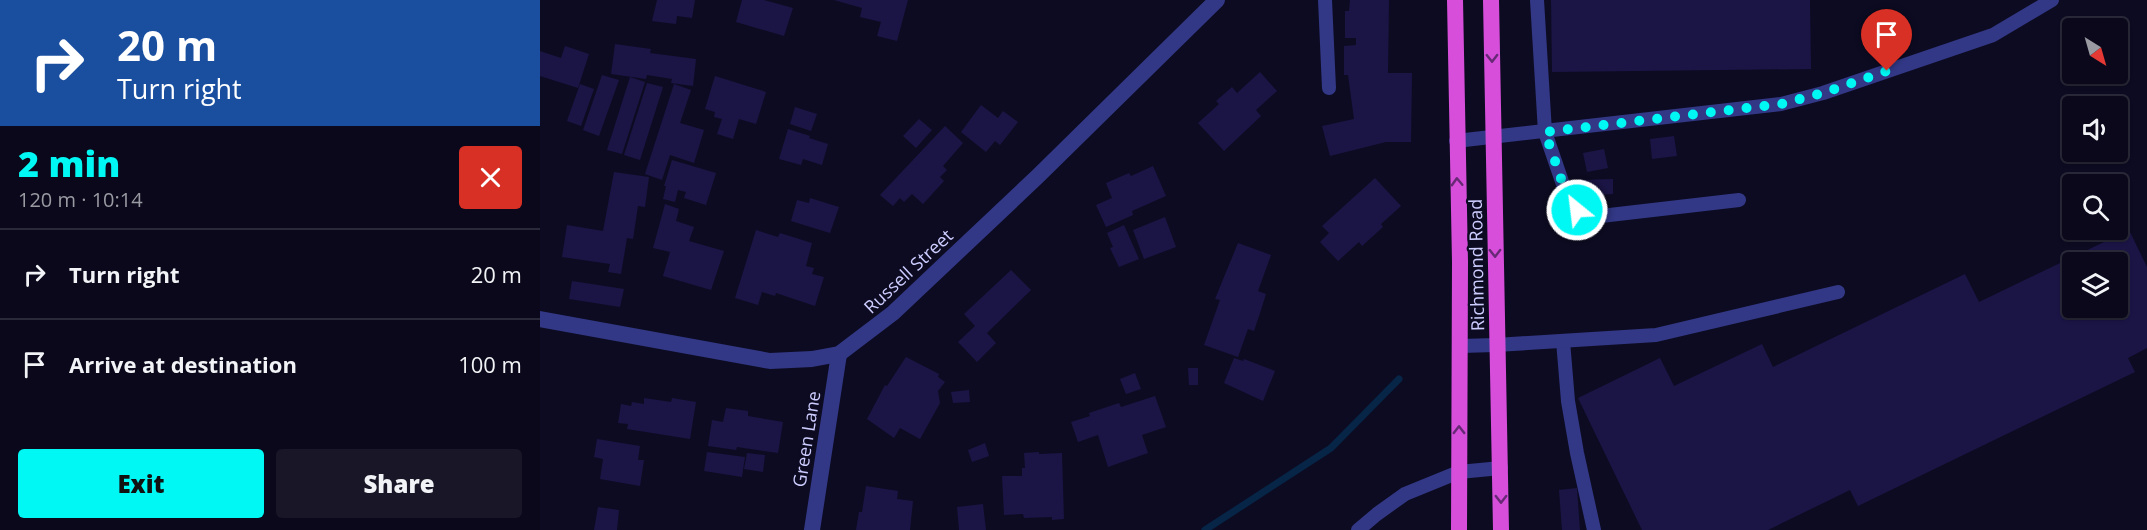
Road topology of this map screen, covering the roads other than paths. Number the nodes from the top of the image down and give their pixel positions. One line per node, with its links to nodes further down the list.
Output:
1 (1217, 0): 17 (street, Russell Street)
2 (1325, 0): 7 (lane)
3 (1455, 0): 10 (highway, Richmond Road)
4 (1491, 0): 9 (highway, Richmond Road, one-way to 9)
5 (1537, 0): 8 (lane)
6 (2052, 0): 8 (lane)
7 (1329, 88)
8 (1545, 132): 9 (lane); 11 (lane)
9 (1494, 138): 10 (lane); 15 (highway, Richmond Road, one-way to 15)
10 (1456, 141): 16 (highway, Richmond Road, one-way to 10)
11 (1739, 200)
12 (1838, 292): 14 (lane)
13 (540, 319): 17 (street, Russell Street)
14 (1563, 341): 15 (lane); 24 (lane)
15 (1496, 345): 16 (lane); 18 (highway, Richmond Road)
16 (1460, 346): 19 (highway, Richmond Road, one-way to 16)
17 (839, 354): 20 (street, Green Lane)
18 (1501, 468): 19 (lane); 23 (highway, Richmond Road, one-way to 23)
19 (1459, 472): 21 (lane); 22 (highway, Richmond Road)
20 (812, 530)
21 (1358, 530)
22 (1459, 530)
23 (1501, 530)
24 (1594, 530)

